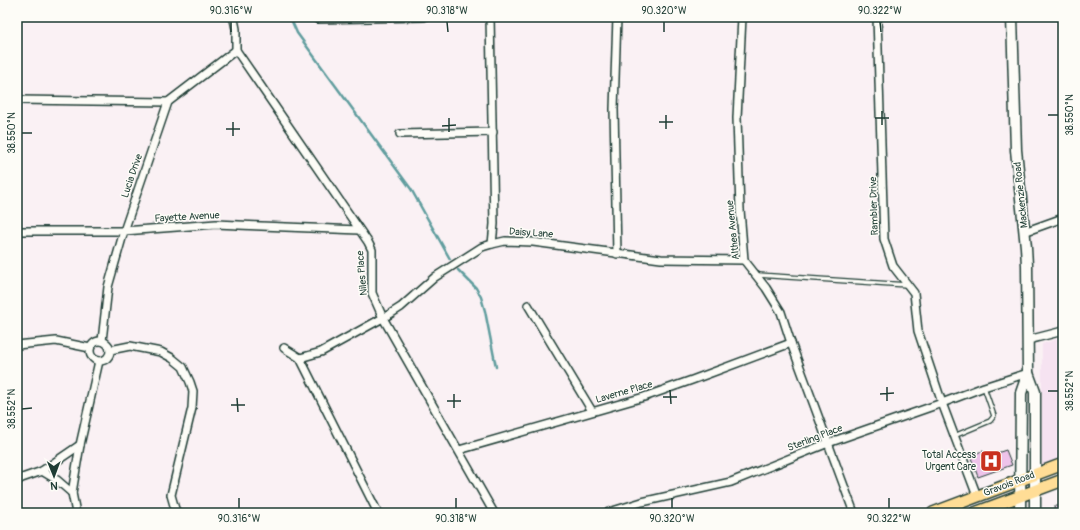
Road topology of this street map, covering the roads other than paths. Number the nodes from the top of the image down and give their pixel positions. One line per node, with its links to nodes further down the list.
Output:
1 (424, 17): 8 (street)
2 (490, 17): 12 (street)
3 (617, 17): 20 (street)
4 (742, 17): 21 (street, Althea Avenue)
5 (877, 17): 23 (street, Rambler Drive)
6 (1012, 17): 18 (main road, Mackenzie Road)
7 (233, 18): 9 (street)
8 (317, 19)
9 (236, 50): 11 (street); 15 (street, Niles Place)
10 (17, 100): 11 (street)
11 (168, 102): 17 (street, Lucia Drive)
12 (493, 132): 13 (street); 19 (street)
13 (400, 134)
14 (1063, 218): 18 (street)
15 (359, 230): 17 (street, Fayette Avenue); 25 (street, Niles Place)
16 (17, 231): 17 (street, Fayette Avenue)
17 (124, 231): 28 (street, Lucia Drive)
18 (1024, 232): 27 (main road, Mackenzie Road)
19 (492, 244): 20 (street, Daisy Lane); 25 (street, Daisy Lane)
20 (617, 254): 21 (street, Daisy Lane)
21 (744, 260): 22 (street, Althea Avenue)
22 (756, 275): 23 (lane); 29 (street, Althea Avenue)
23 (908, 285): 38 (street, Rambler Drive)
24 (528, 305): 39 (street)
25 (383, 318): 34 (street, Daisy Lane); 43 (street, Niles Place)
26 (1063, 331): 27 (street)
27 (1028, 340): 36 (main road, Mackenzie Road)
28 (102, 341): 31 (street); 33 (street)
29 (791, 343): 39 (street, Laverne Place); 41 (street, Althea Avenue)
30 (18, 346): 31 (street)
31 (90, 348): 35 (street)
32 (284, 348): 34 (street)
33 (110, 350): 35 (street); 55 (street)
34 (300, 358): 56 (street)
35 (99, 361): 42 (street)
36 (1028, 374): 37 (street, Sterling Place); 46 (main road, Mackenzie Road); 47 (main road, Mackenzie Road)
37 (984, 387): 38 (street, Sterling Place); 40 (lane)
38 (942, 403): 40 (street, Rambler Drive); 41 (street, Sterling Place)
39 (592, 411): 43 (street, Laverne Place)
40 (954, 436): 52 (street, Rambler Drive)
41 (828, 443): 58 (street, Sterling Place); 59 (street, Althea Avenue)
42 (80, 445): 45 (street); 51 (street)
43 (459, 450): 57 (street, Niles Place)
44 (1063, 464): 46 (main road, Gravois Road)
45 (42, 472): 49 (street); 51 (street)
46 (1035, 475): 47 (main road, Gravois Road); 50 (main road, Mackenzie Road)
47 (1020, 480): 52 (main road, Gravois Road); 53 (main road, Mackenzie Road)
48 (1063, 480): 50 (main road, Gravois Road)
49 (17, 481)
50 (1035, 490): 53 (main road, Gravois Road); 63 (main road, Mackenzie Road)
51 (72, 493): 54 (street)
52 (977, 496): 60 (main road, Gravois Road)
53 (1020, 496): 61 (main road, Gravois Road); 62 (main road, Mackenzie Road)
54 (76, 513)
55 (178, 513)
56 (378, 513)
57 (494, 513)
58 (606, 513)
59 (854, 513)
60 (933, 513)
61 (975, 513)
62 (1020, 513)
63 (1034, 513)

